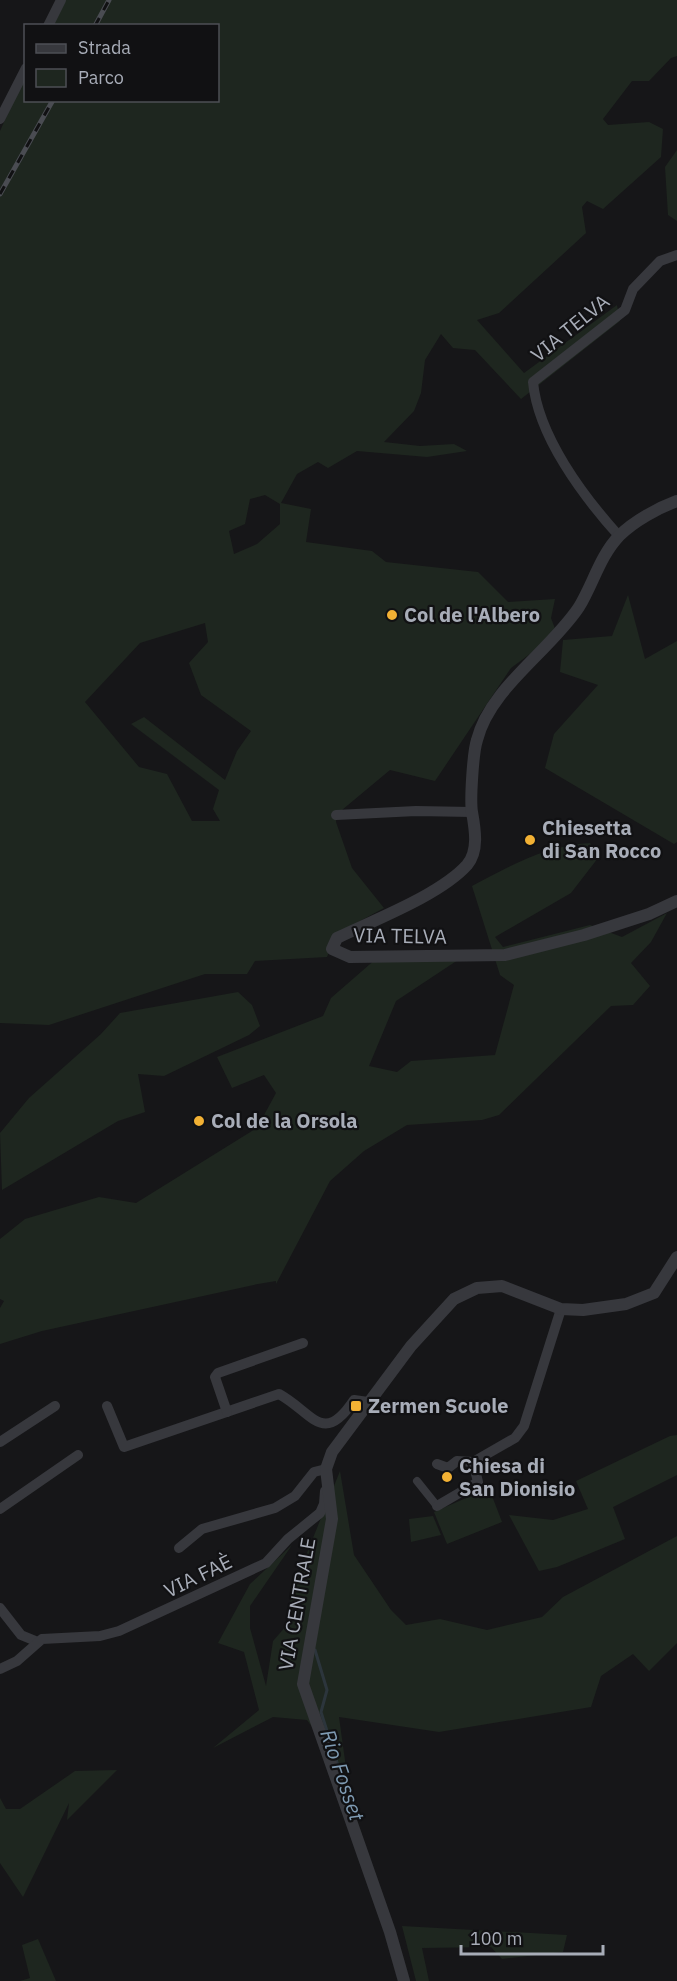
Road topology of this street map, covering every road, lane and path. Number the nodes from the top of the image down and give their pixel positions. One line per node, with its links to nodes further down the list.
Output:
1 (61, 0): 2 (street)
2 (49, 24)
3 (24, 72): 4 (street)
4 (0, 119)
5 (677, 255): 7 (street, VIA TELVA)
6 (677, 501): 7 (street, VIA TELVA)
7 (619, 536): 8 (street, VIA TELVA)
8 (472, 812): 9 (street); 10 (street, VIA TELVA)
9 (336, 814)
10 (677, 901)
11 (677, 1257): 12 (street)
12 (561, 1309): 14 (street); 20 (street)
13 (303, 1343): 17 (street)
14 (368, 1402): 17 (street); 22 (street)
15 (55, 1406): 18 (street)
16 (107, 1406): 17 (street)
17 (227, 1412)
18 (0, 1442)
19 (78, 1455): 25 (street)
20 (473, 1462): 21 (street); 24 (street)
21 (437, 1464)
22 (327, 1475): 26 (street); 28 (street, VIA FAÈ); 30 (street, VIA CENTRALE)
23 (417, 1481): 24 (street)
24 (437, 1506)
25 (0, 1509)
26 (179, 1548)
27 (0, 1608): 28 (street)
28 (36, 1643): 29 (street)
29 (0, 1669)
30 (405, 1981)

